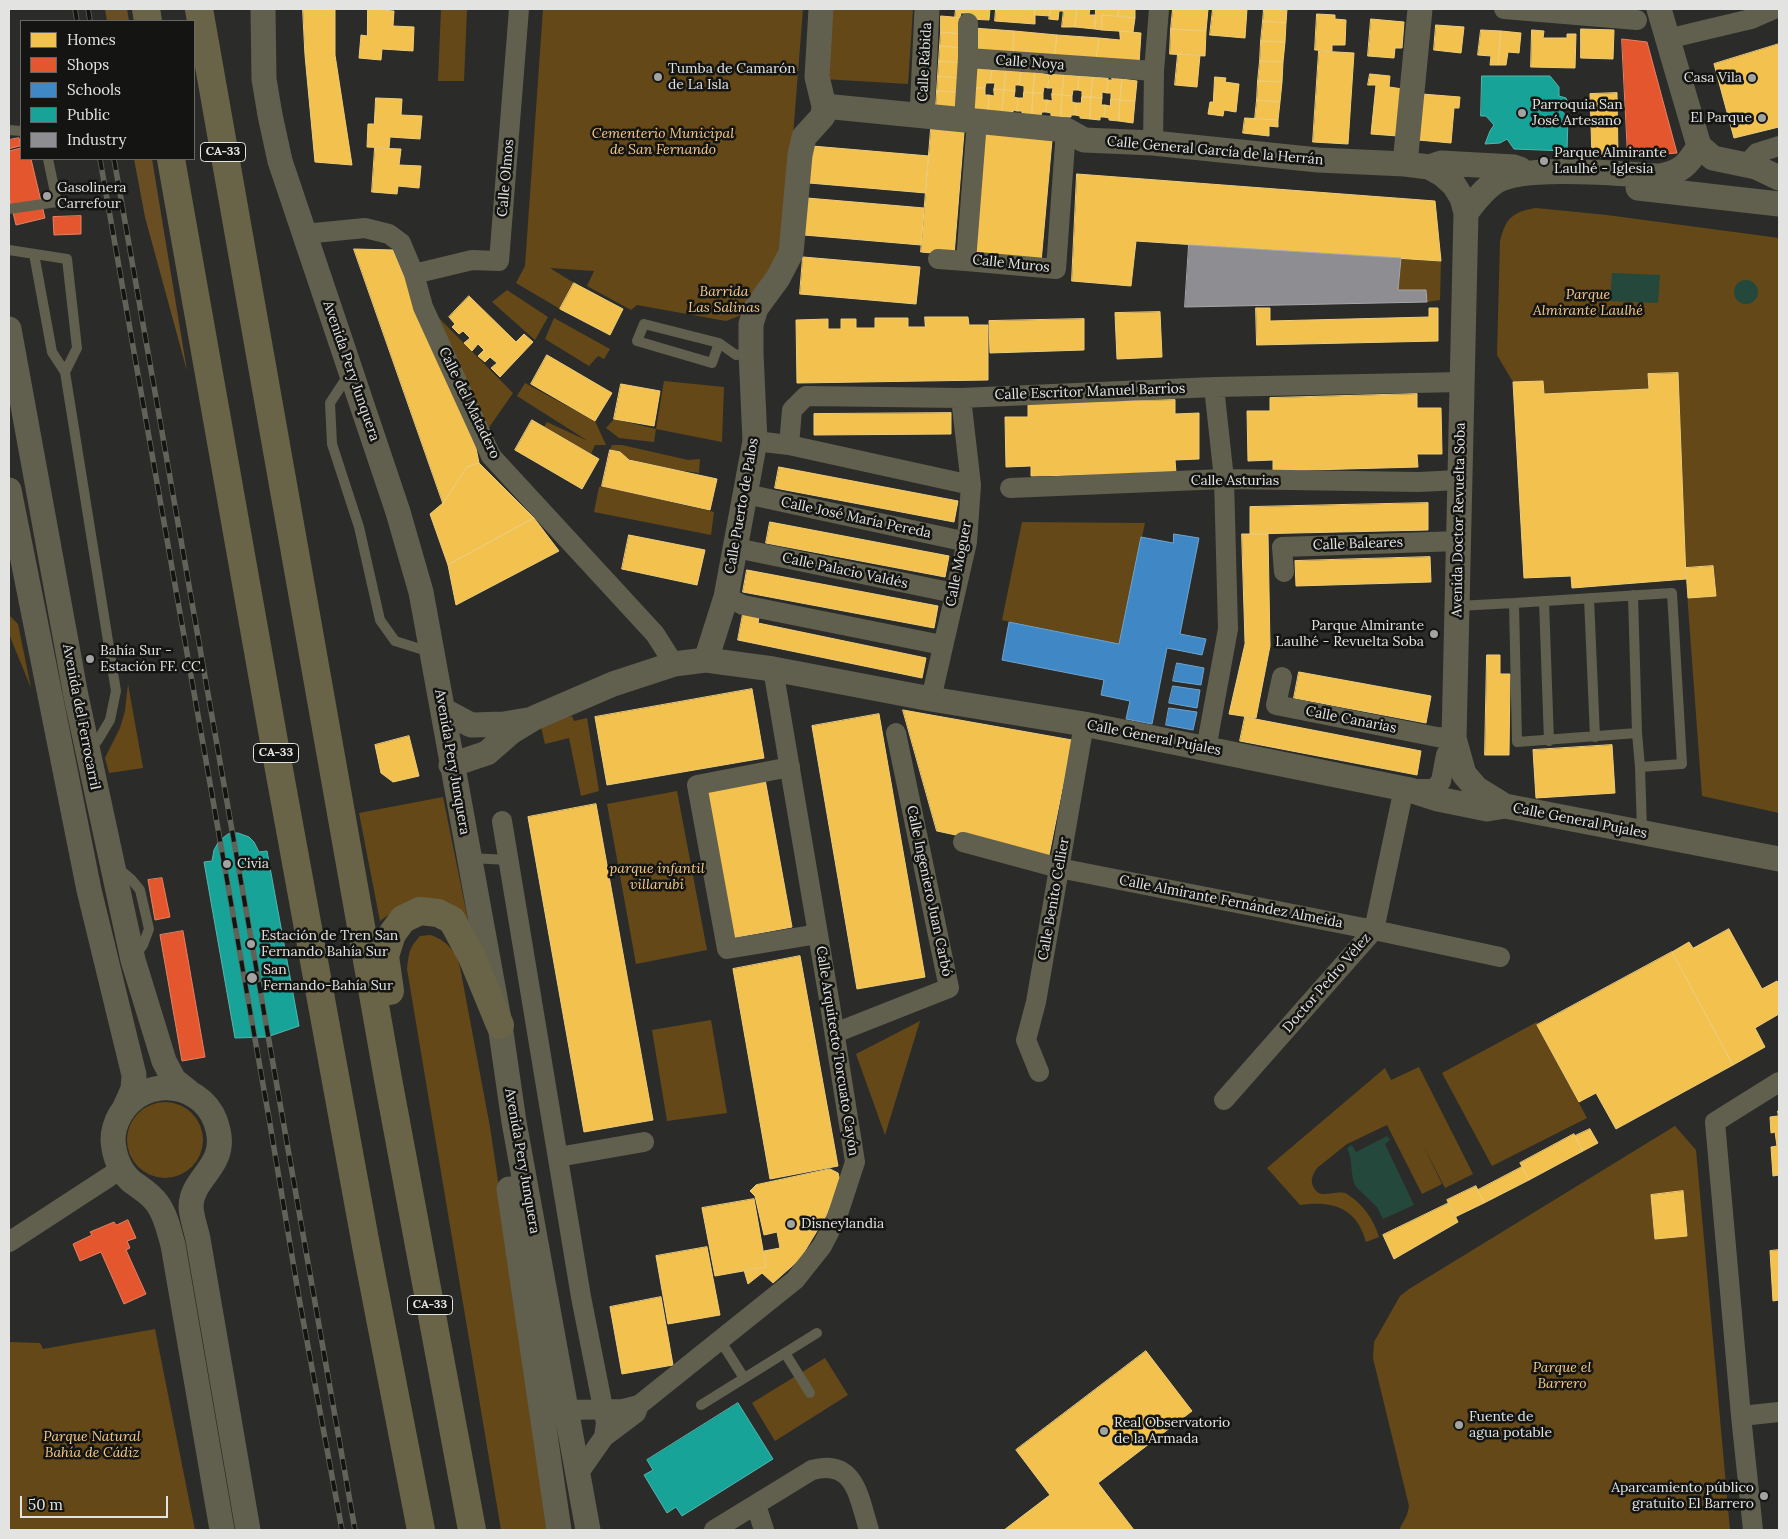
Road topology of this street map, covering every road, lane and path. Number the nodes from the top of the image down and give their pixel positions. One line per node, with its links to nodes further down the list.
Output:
1 (199, 9): 105 (highway, CA-33)
2 (263, 9): 34 (street, Avenida Pery Junquera)
3 (519, 9): 39 (street, Calle Olmos)
4 (821, 9): 16 (street)
5 (927, 9): 17 (street, Calle Rábida)
6 (1159, 9): 15 (street)
7 (1420, 9): 25 (street)
8 (1504, 9): 11 (street)
9 (1659, 9): 13 (street)
10 (1774, 9): 13 (street)
11 (1637, 20)
12 (968, 23): 14 (street)
13 (1667, 39): 21 (street)
14 (968, 58): 15 (street, Calle Noya); 18 (street)
15 (1154, 72): 20 (street)
16 (824, 106): 17 (street, Calle General García de la Herrán); 42 (street, Calle Puerto de Palos)
17 (922, 115): 18 (street, Calle General García de la Herrán)
18 (970, 120): 19 (street, Calle General García de la Herrán); 38 (street, Calle Muros)
19 (1066, 130): 20 (street, Calle General García de la Herrán); 38 (street, Calle Muros)
20 (1153, 143): 25 (street, Calle General García de la Herrán)
21 (1699, 146): 26 (street); 28 (street)
22 (1779, 146): 26 (street)
23 (48, 160): 32 (lane)
24 (171, 160): 128 (highway, CA-33)
25 (1405, 164): 27 (street, Calle General García de la Herrán)
26 (1746, 166): 30 (street)
27 (1430, 167): 29 (street, Calle General García de la Herrán); 33 (street, Calle General García de la Herrán)
28 (1557, 171): 29 (street); 31 (street)
29 (1529, 173): 33 (street)
30 (1779, 178)
31 (1779, 204)
32 (9, 209)
33 (1466, 213): 45 (street, Avenida Doctor Revuelta Soba)
34 (304, 234): 39 (street, Calle del Matadero); 43 (street, Avenida Pery Junquera)
35 (9, 250): 36 (lane)
36 (34, 254): 44 (lane); 44 (lane)
37 (938, 259): 38 (street)
38 (966, 261)
39 (414, 274): 70 (street, Calle del Matadero)
40 (9, 329): 84 (street, Avenida del Ferrocarril)
41 (719, 343): 41 (lane); 42 (lane)
42 (751, 353): 48 (street, Calle Puerto de Palos)
43 (351, 371): 68 (street, Avenida Pery Junquera); 68 (lane)
44 (65, 372): 84 (lane)
45 (1463, 382): 46 (street, Calle Escritor Manuel Barrios); 51 (street, Avenida Doctor Revuelta Soba)
46 (1214, 387): 47 (street, Calle Escritor Manuel Barrios); 50 (street)
47 (961, 398): 49 (street, Calle Escritor Manuel Barrios); 52 (street, Calle Moguer)
48 (755, 441): 49 (street); 55 (street, Calle Puerto de Palos)
49 (789, 446): 52 (street)
50 (1224, 479): 51 (street, Calle Asturias); 53 (street, Calle Asturias); 83 (street)
51 (1460, 480): 56 (street, Avenida Doctor Revuelta Soba)
52 (972, 484): 57 (street, Calle Moguer)
53 (1010, 488)
54 (9, 490): 109 (street, Avenida del Ferrocarril)
55 (746, 494): 57 (street, Calle José María Pereda); 58 (street, Calle Puerto de Palos)
56 (1459, 541): 59 (street, Calle Baleares); 66 (street, Avenida Doctor Revuelta Soba)
57 (967, 542): 60 (street, Calle Moguer)
58 (736, 548): 60 (street, Calle Palacio Valdés); 62 (street, Calle Puerto de Palos)
59 (1284, 572)
60 (954, 594): 67 (street, Calle Moguer)
61 (1633, 595): 63 (lane); 79 (lane); 88 (lane)
62 (726, 597): 67 (street); 69 (street, Calle Puerto de Palos)
63 (1588, 598): 64 (lane); 80 (lane)
64 (1544, 601): 65 (lane); 82 (lane)
65 (1514, 603): 66 (lane); 82 (lane)
66 (1458, 606): 81 (street, Avenida Doctor Revuelta Soba)
67 (942, 644): 73 (street, Calle Moguer)
68 (432, 652): 74 (street, Avenida Pery Junquera)
69 (706, 660): 70 (street, Calle General Pujales); 71 (street, Calle General Pujales)
70 (674, 664): 75 (street, Calle General Pujales)
71 (773, 669): 73 (street, Calle General Pujales); 87 (street, Calle Arquitecto Torcuato Cayón)
72 (1282, 677): 81 (street, Calle Canarias)
73 (930, 699): 77 (street, Calle General Pujales)
74 (443, 710): 76 (street); 86 (street, Avenida Pery Junquera)
75 (534, 718): 76 (street); 85 (street)
76 (504, 724): 86 (street)
77 (1084, 724): 83 (street, Calle General Pujales); 98 (street, Calle Benito Cellier)
78 (896, 733): 103 (street, Calle Ingeniero Juan Carbó)
79 (1637, 733): 80 (lane); 88 (lane)
80 (1595, 737): 82 (lane)
81 (1454, 738): 89 (street); 90 (street, Avenida Doctor Revuelta Soba)
82 (1549, 741)
83 (1206, 749): 89 (street, Calle General Pujales)
84 (88, 753): 107 (street, Avenida del Ferrocarril)
85 (487, 753): 86 (street); 91 (street)
86 (450, 755): 91 (street, Avenida Pery Junquera)
87 (790, 767): 100 (street, Calle Arquitecto Torcuato Cayón); 100 (street)
88 (1640, 767): 93 (lane)
89 (1407, 789): 90 (street, Calle General Pujales); 99 (street, Doctor Pedro Vélez)
90 (1505, 806): 93 (street, Calle General Pujales)
91 (462, 814): 95 (street, Avenida Pery Junquera)
92 (502, 821): 97 (street)
93 (1642, 832): 96 (street, Calle General Pujales)
94 (963, 842): 98 (street, Calle Almirante Fernández Almeida)
95 (469, 858): 97 (lane); 102 (street, Avenida Pery Junquera)
96 (1779, 859)
97 (509, 860): 112 (street)
98 (1059, 868): 99 (street, Calle Almirante Fernández Almeida); 104 (street, Calle Benito Cellier)
99 (1374, 930): 101 (street, Calle Almirante Fernández Almeida); 108 (street, Doctor Pedro Vélez)
100 (818, 934): 103 (street, Calle Arquitecto Torcuato Cayón)
101 (1500, 957)
102 (500, 1024): 105 (highway); 110 (street, Avenida Pery Junquera)
103 (835, 1033): 118 (street, Calle Arquitecto Torcuato Cayón)
104 (1039, 1072)
105 (388, 1079): 136 (highway, CA-33)
106 (1779, 1082): 127 (street)
107 (188, 1092): 109 (street); 114 (street)
108 (1224, 1100)
109 (125, 1108): 113 (street)
110 (514, 1122): 125 (street, Avenida Pery Junquera); 137 (street)
111 (644, 1142): 112 (street)
112 (558, 1157): 124 (street)
113 (121, 1169): 115 (street); 116 (street)
114 (204, 1179): 115 (street); 133 (street)
115 (143, 1189): 132 (street)
116 (9, 1242)
117 (817, 1333): 119 (lane)
118 (720, 1340): 120 (lane); 122 (street, Calle Arquitecto Torcuato Cayón)
119 (785, 1353): 120 (lane); 121 (lane)
120 (744, 1378): 123 (lane)
121 (810, 1393)
122 (639, 1405): 124 (street); 129 (street, Calle Arquitecto Torcuato Cayón)
123 (701, 1405)
124 (602, 1409): 125 (street); 129 (street)
125 (566, 1410): 130 (street, Avenida Pery Junquera)
126 (1779, 1412): 127 (street)
127 (1741, 1416): 142 (street)
128 (402, 1430): 134 (highway); 135 (highway, CA-33)
129 (604, 1437): 130 (street, Calle Arquitecto Torcuato Cayón)
130 (578, 1474): 138 (street, Avenida Pery Junquera)
131 (756, 1505): 139 (street); 140 (street); 141 (street)
132 (222, 1530)
133 (248, 1530)
134 (403, 1530)
135 (421, 1530)
136 (472, 1530)
137 (559, 1530)
138 (588, 1530)
139 (714, 1530)
140 (764, 1530)
141 (868, 1530)
142 (1753, 1530)

